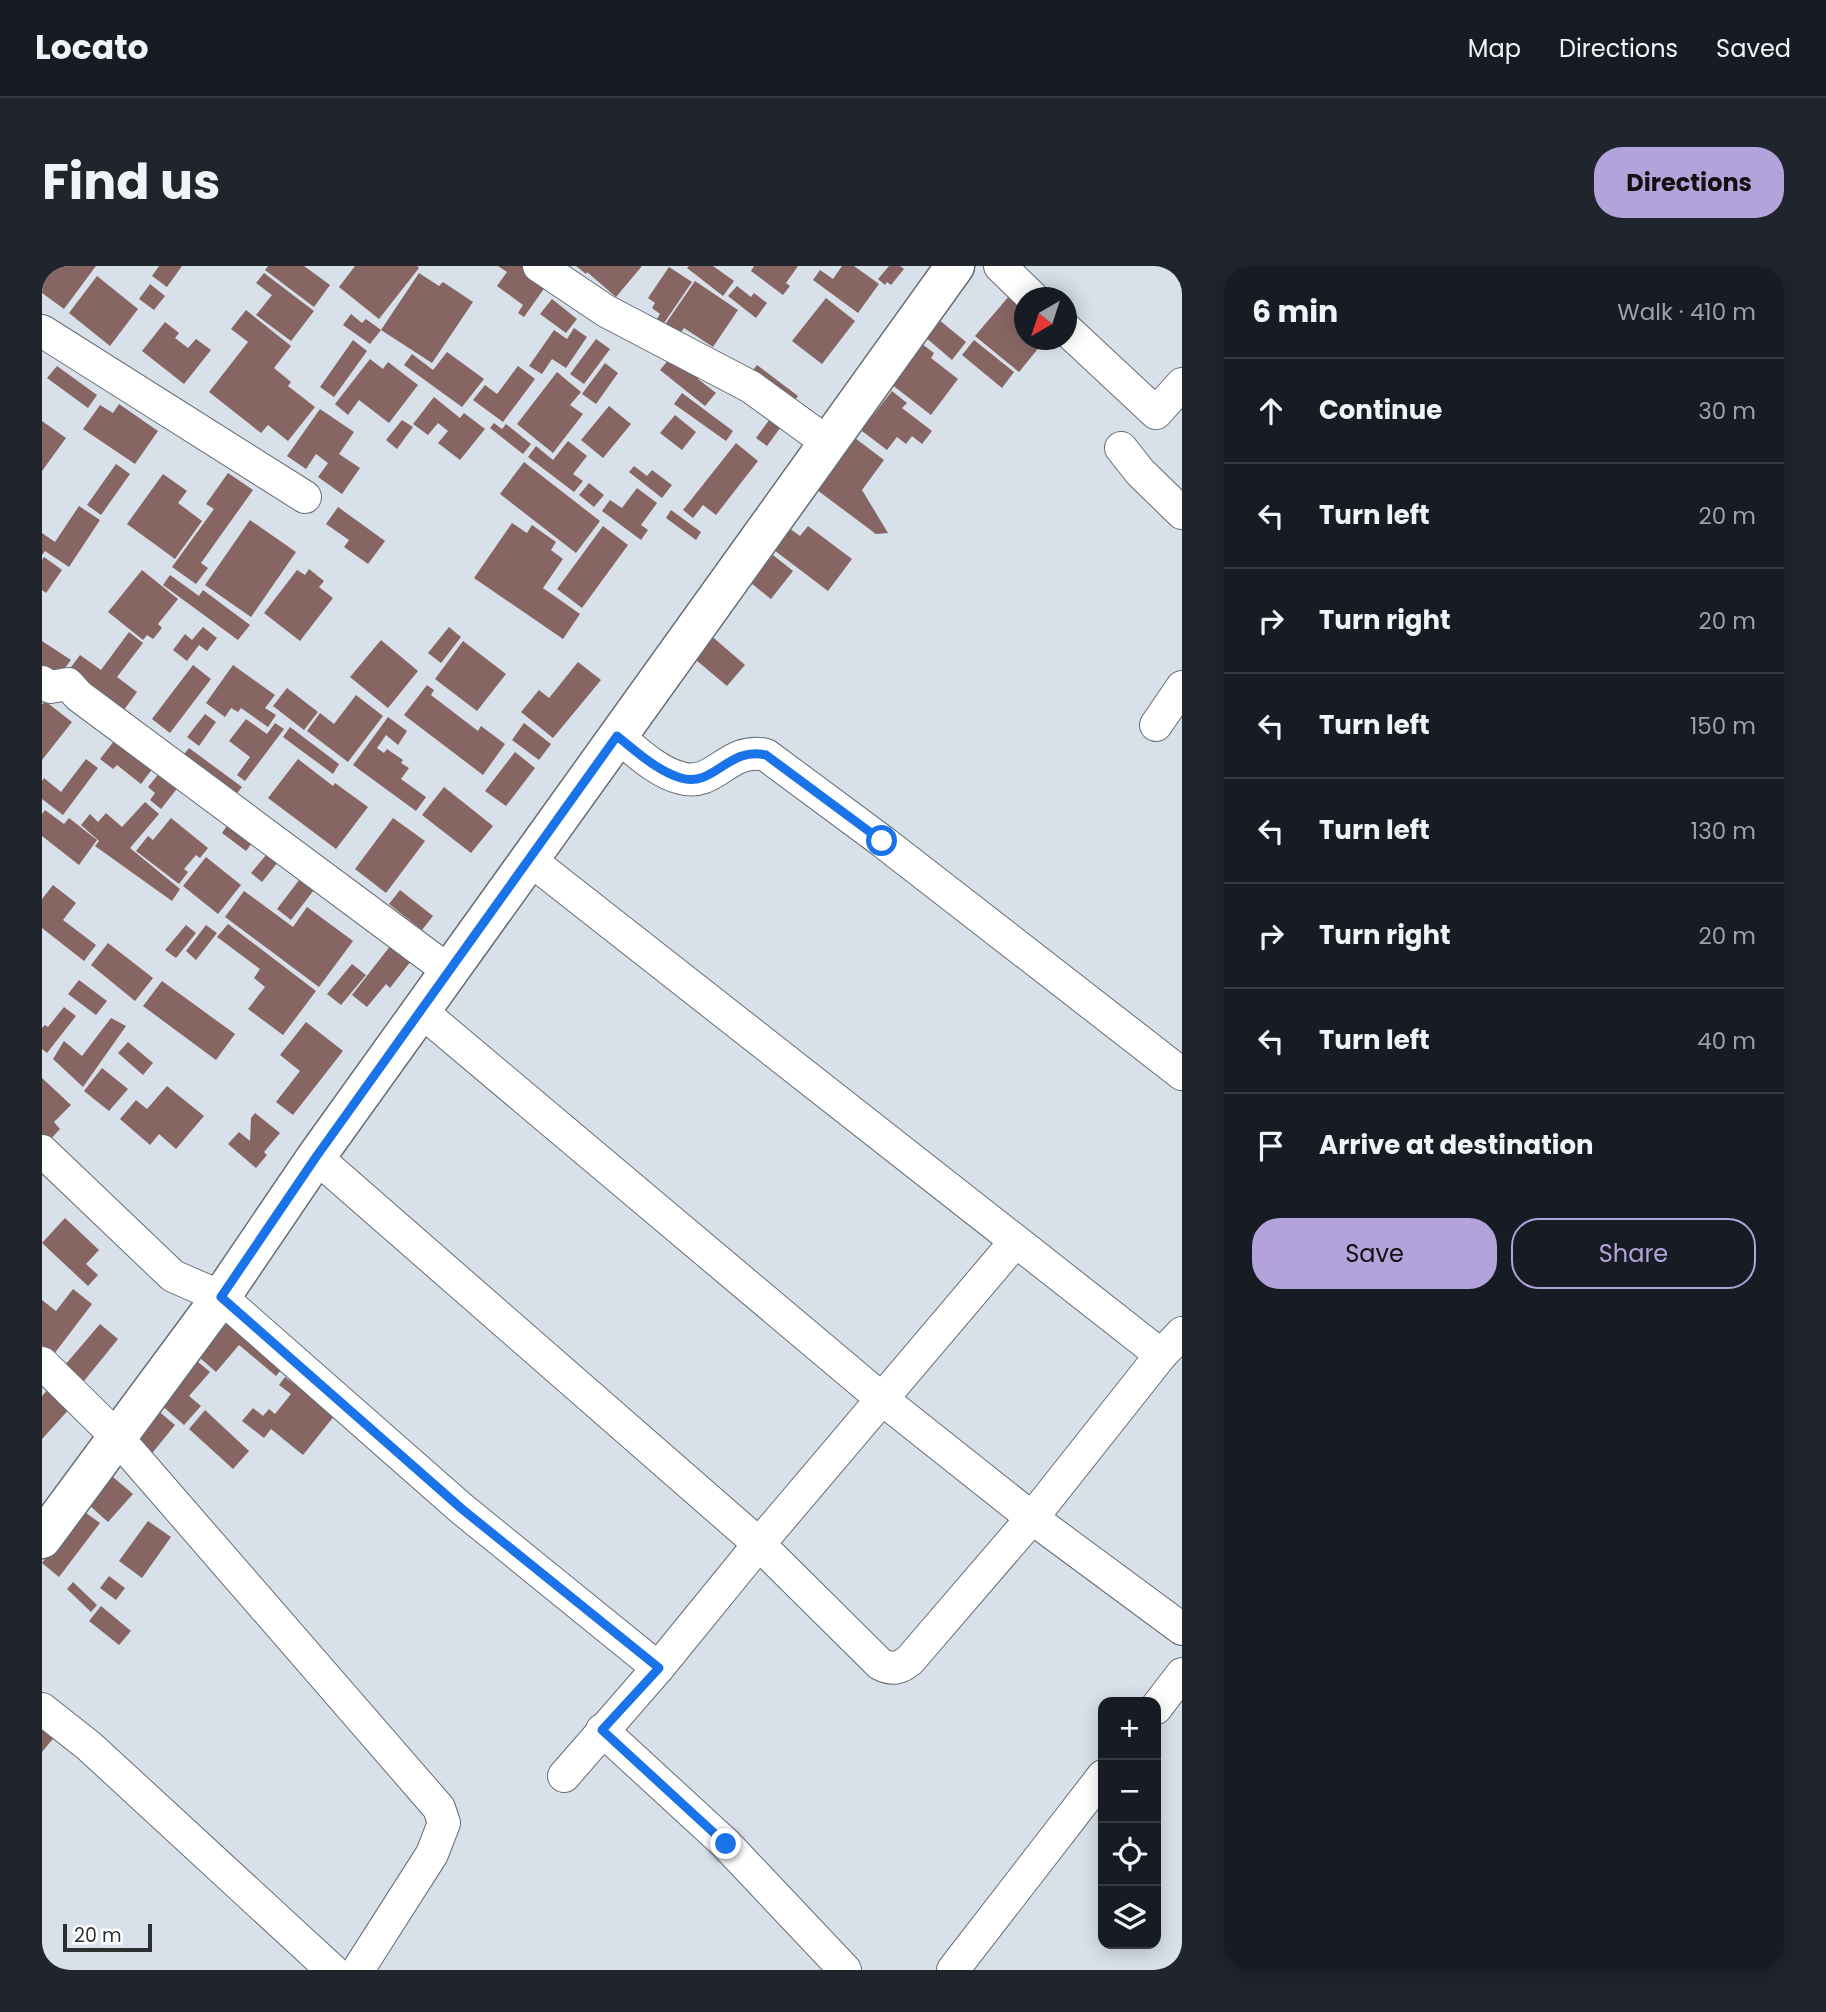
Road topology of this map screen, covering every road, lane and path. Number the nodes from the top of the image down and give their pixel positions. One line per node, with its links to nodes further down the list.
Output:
1 (538, 266): 8 (street)
2 (955, 266): 8 (main road)
3 (1000, 266): 4 (street)
4 (1022, 287)
5 (42, 331): 10 (street)
6 (1077, 339): 7 (street)
7 (1182, 384)
8 (828, 443): 15 (main road)
9 (1121, 448): 11 (street)
10 (305, 497)
11 (1182, 513)
12 (42, 682): 17 (street)
13 (1182, 687): 14 (street)
14 (1156, 726)
15 (617, 736): 16 (main road); 19 (street)
16 (529, 859): 17 (main road); 22 (street)
17 (449, 971): 18 (main road)
18 (421, 1010): 21 (main road); 26 (street)
19 (1177, 1060)
20 (42, 1151): 23 (street)
21 (316, 1157): 23 (main road); 30 (street)
22 (1015, 1242): 24 (street); 26 (street)
23 (221, 1297): 27 (main road); 32 (street)
24 (1176, 1340): 28 (street)
25 (42, 1363): 27 (street)
26 (882, 1399): 28 (street); 30 (street)
27 (116, 1436): 29 (main road); 40 (street)
28 (1032, 1517): 30 (street); 31 (street)
29 (42, 1539)
30 (759, 1544): 32 (street)
31 (1182, 1629)
32 (659, 1668): 36 (street)
33 (1182, 1674): 34 (street)
34 (1161, 1701)
35 (42, 1709): 39 (street)
36 (602, 1730): 37 (street); 41 (street)
37 (564, 1776)
38 (1098, 1782): 42 (street)
39 (332, 1970)
40 (358, 1970)
41 (845, 1970)
42 (953, 1970)

